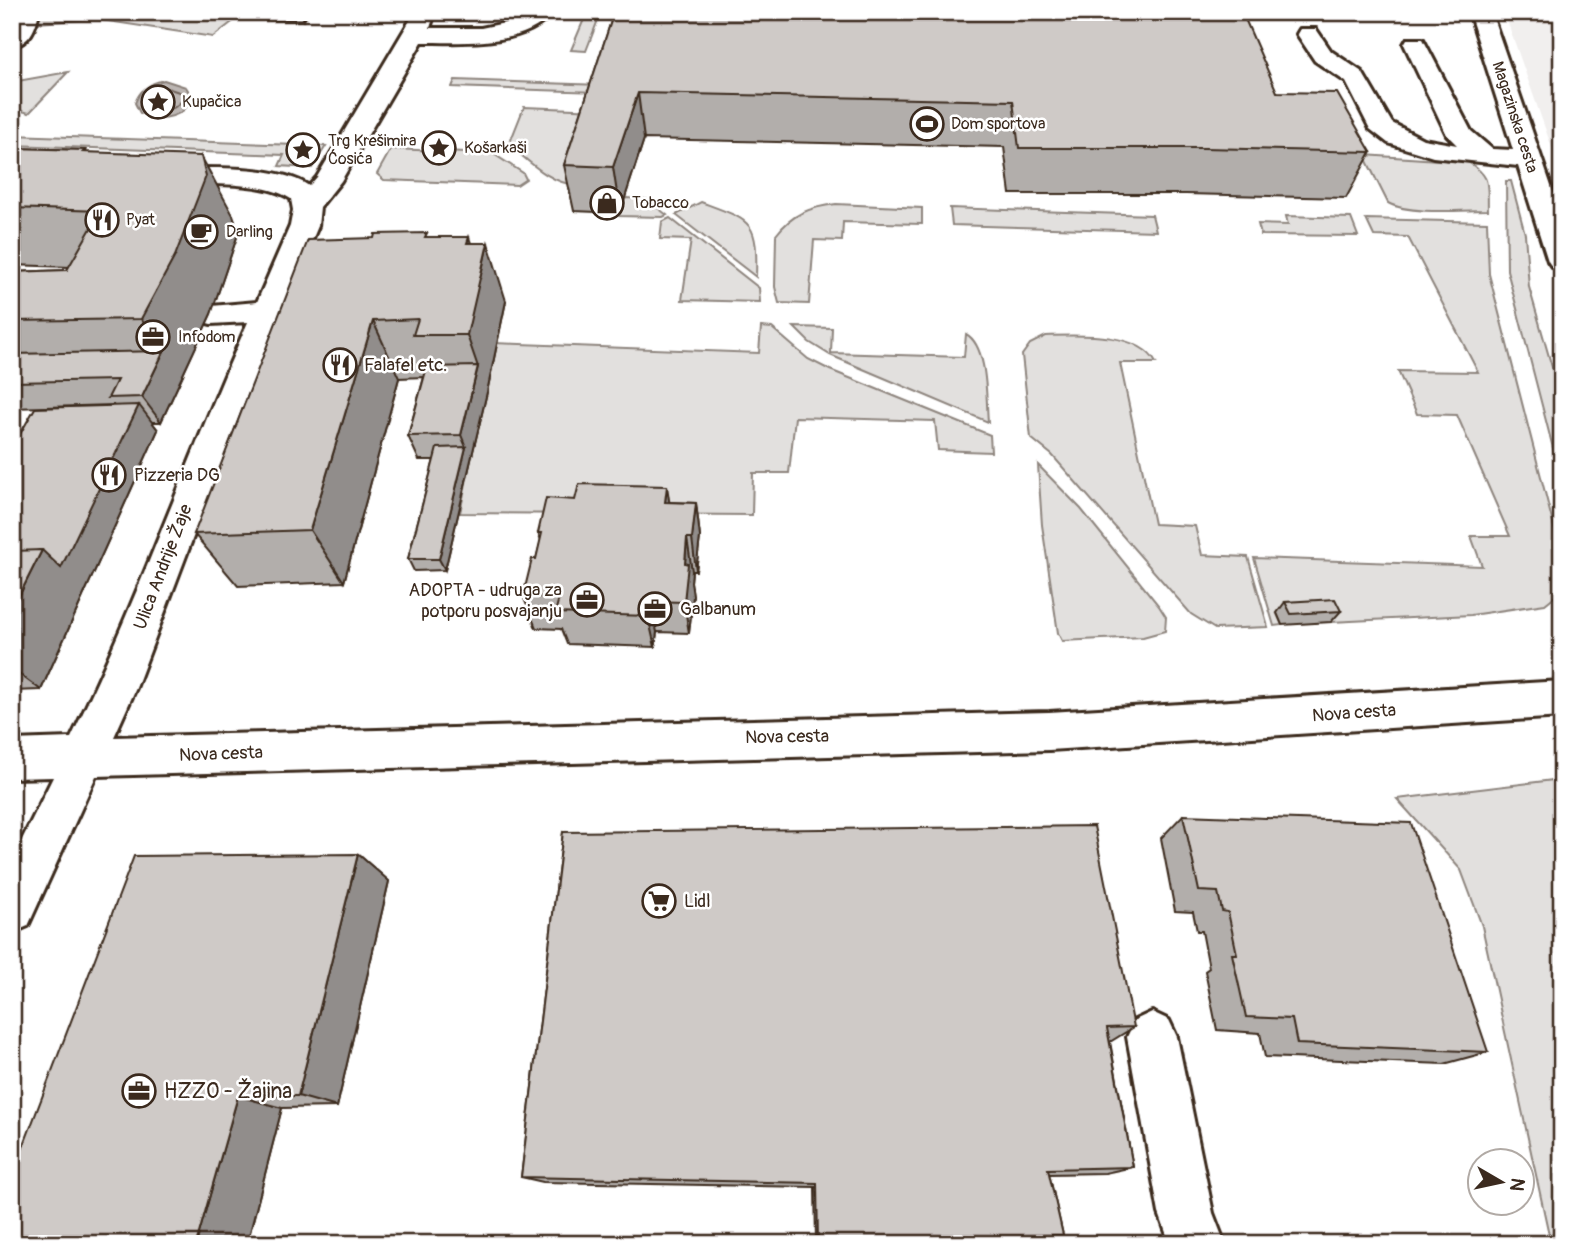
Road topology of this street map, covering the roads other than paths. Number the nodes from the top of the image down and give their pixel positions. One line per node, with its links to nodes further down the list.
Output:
1 (19, 12): 6 (street)
2 (28, 12): 9 (street)
3 (426, 12): 8 (street)
4 (541, 12): 8 (street)
5 (1480, 12): 12 (street, Magazinska cesta)
6 (12, 19)
7 (1308, 34): 11 (street)
8 (415, 35): 14 (street)
9 (12, 40)
10 (1415, 44): 11 (street)
11 (1483, 154): 12 (street)
12 (1529, 159): 15 (street, Magazinska cesta)
13 (133, 175): 14 (street)
14 (298, 195): 16 (street, Ulica Andrije Žaje)
15 (1562, 261)
16 (267, 311): 17 (street); 19 (street, Ulica Andrije Žaje)
17 (211, 314)
18 (1562, 699): 19 (street, Nova cesta)
19 (82, 757): 20 (street, Nova cesta); 21 (street, Ulica Andrije Žaje)
20 (12, 759)
21 (12, 910)
22 (1152, 1037): 23 (street)
23 (1198, 1244)

